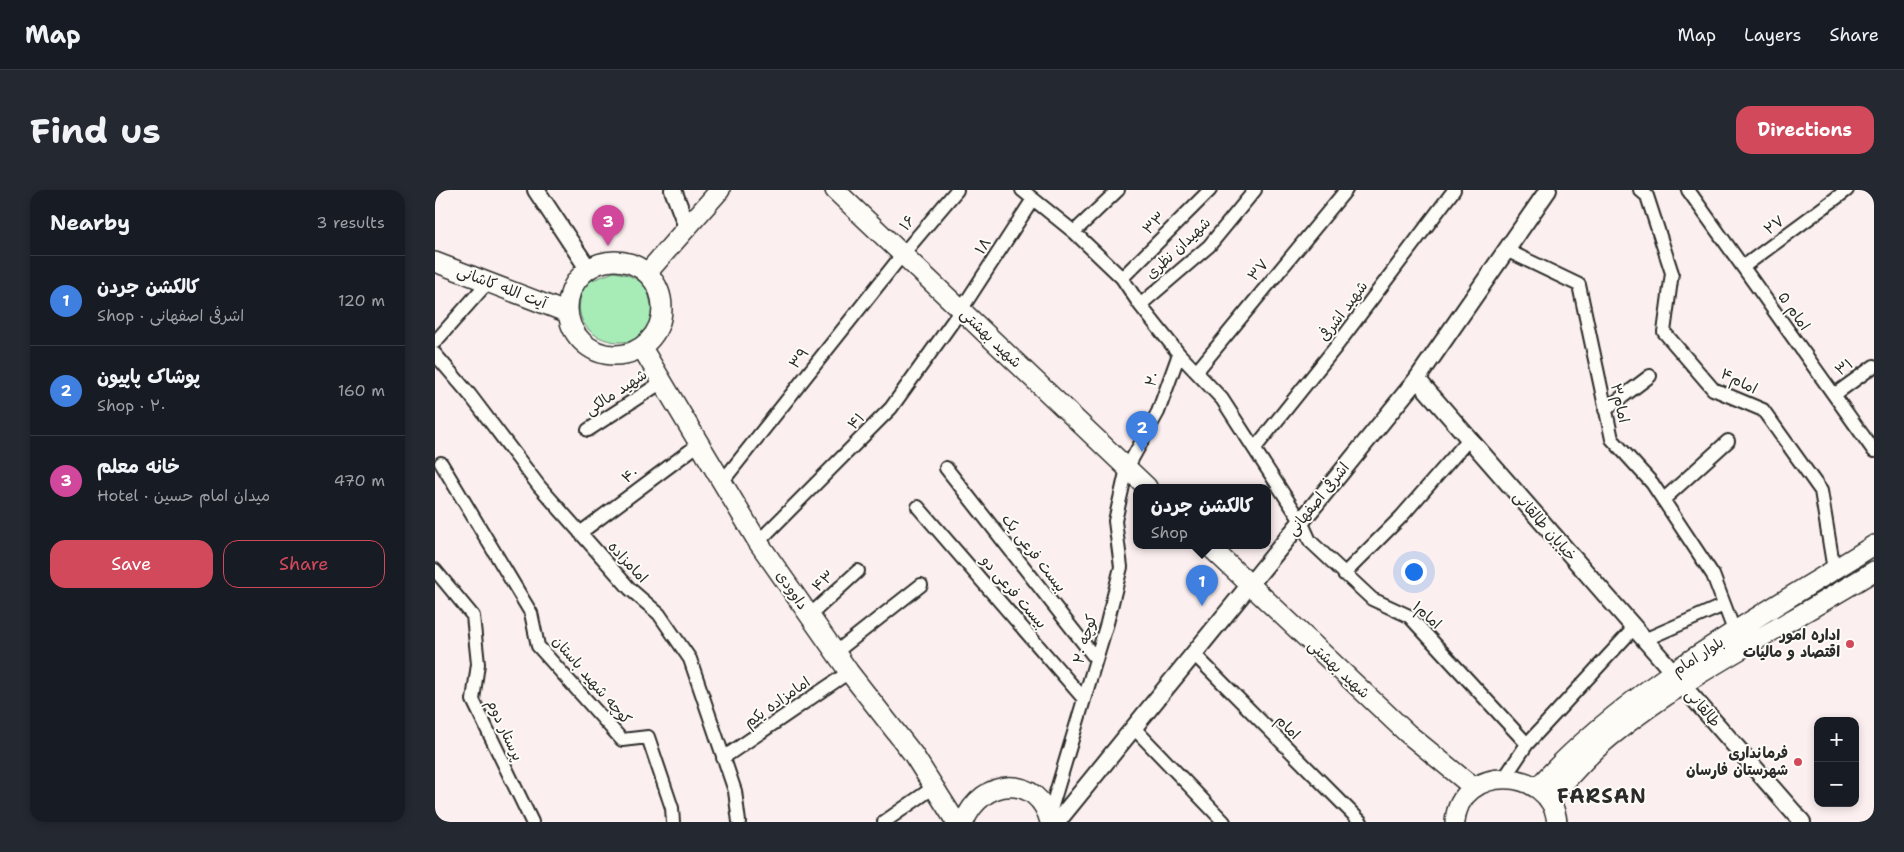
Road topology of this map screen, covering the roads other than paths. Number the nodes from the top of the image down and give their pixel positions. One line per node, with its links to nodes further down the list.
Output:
1 (536, 190): 23 (street)
2 (673, 190): 17 (street)
3 (720, 190): 17 (main road)
4 (835, 190): 20 (main road, شهید بهشتی)
5 (957, 190): 20 (street, ۱۶)
6 (1022, 190): 16 (street, امام۱)
7 (1118, 190): 18 (street)
8 (1210, 190): 25 (street, ۳۳)
9 (1255, 190): 27 (street, شهیدان نظری)
10 (1346, 190): 35 (street, ۳۷)
11 (1454, 190): 45 (street, شهید اشرفی)
12 (1548, 190): 19 (street, اشرفی اصفهانی)
13 (1640, 190): 60 (street, امام۴)
14 (1688, 190): 22 (street, امام ۵)
15 (1847, 190): 22 (street, ۲۷)
16 (1033, 199): 18 (street, امام۱); 28 (street, ۱۸)
17 (687, 228): 24 (main road)
18 (1073, 232): 25 (street, امام۱)
19 (1506, 250): 37 (street, اشرفی اصفهانی); 40 (street, امام۳)
20 (902, 255): 28 (main road, شهید بهشتی); 50 (street, ۳۹)
21 (435, 262): 26 (main road, آیت الله کاشانی)
22 (1743, 267): 39 (street, امام ۵)
23 (589, 270): 24 (main road); 29 (main road)
24 (647, 273): 31 (main road)
25 (1122, 278): 27 (street, امام۱)
26 (489, 281): 29 (main road, آیت الله کاشانی); 30 (street)
27 (1140, 305): 33 (street, امام۱)
28 (961, 310): 49 (main road, شهید بهشتی); 56 (street, ۴۱)
29 (568, 313): 31 (main road)
30 (435, 342)
31 (642, 348): 38 (main road, داوودی)
32 (435, 354): 55 (street, امامزاده)
33 (1179, 354): 35 (street, امام۱); 49 (street, ۲۰)
34 (1874, 366): 39 (street, ۳۱)
35 (1197, 371): 45 (street, امام۱)
36 (1650, 376): 40 (street)
37 (1417, 379): 42 (street, خیابان طالقانی); 54 (street, اشرفی اصفهانی)
38 (662, 382): 41 (street, شهید مالکی); 44 (main road, داوودی)
39 (1834, 395): 46 (street, امام ۵)
40 (1605, 410): 52 (street, امام۳)
41 (588, 430)
42 (1469, 439): 63 (street); 69 (street, خیابان طالقانی)
43 (1728, 441): 52 (street)
44 (699, 444): 50 (main road, داوودی); 55 (street, ۴۰)
45 (1255, 448): 54 (street, امام۱)
46 (1874, 451)
47 (441, 463): 85 (street, کوچه شهید باستان)
48 (946, 468): 72 (street, بیست فرعی یک)
49 (1127, 468): 51 (main road, شهید بهشتی); 72 (street, کوچه ۲۰)
50 (722, 482): 56 (main road, داوودی)
51 (1144, 484)
52 (1663, 500): 66 (street, امام۳)
53 (918, 507): 75 (street, بیست فرعی دو)
54 (1301, 521): 63 (street, امام۱); 65 (street, اشرفی اصفهانی)
55 (580, 533): 78 (street, امامزاده)
56 (758, 542): 67 (main road, داوودی)
57 (1874, 545): 60 (main road, بلوار امام)
58 (1212, 549): 65 (main road, شهید بهشتی)
59 (435, 570): 84 (street, پرستار دوم)
60 (1834, 570): 68 (main road, بلوار امام)
61 (858, 571): 67 (street, ۴۳)
62 (1873, 573): 74 (main road, بلوار امام)
63 (1344, 574): 77 (street, امام۱)
64 (921, 584): 70 (street)
65 (1249, 584): 71 (street, اشرفی اصفهانی); 81 (main road, شهید بهشتی)
66 (1724, 605): 68 (street, امام۳); 69 (street)
67 (810, 615): 70 (main road, داوودی)
68 (1735, 633): 74 (main road, بلوار امام)
69 (1639, 634): 74 (street, خیابان طالقانی); 77 (street)
70 (835, 652): 73 (main road, داوودی)
71 (1193, 653): 76 (street, اشرفی اصفهانی); 91 (street, امام)
72 (1096, 658): 75 (street, کوچه ۲۰)
73 (849, 672): 78 (street, امامزاده یکم); 80 (main road, داوودی)
74 (1677, 678): 82 (main road, بلوار امام); 94 (street, طالقانی)
75 (1084, 699): 83 (street, کوچه ۲۰)
76 (1133, 727): 83 (street, اشرفی اصفهانی); 90 (street)
77 (1527, 744): 79 (street)
78 (723, 758): 86 (street, امامزاده)
79 (1505, 777): 81 (main road); 82 (main road)
80 (934, 787): 87 (street); 88 (main road, داوودی)
81 (1474, 788): 92 (main road)
82 (1543, 794): 93 (main road)
83 (1052, 820): 89 (main road)
84 (532, 822)
85 (673, 822)
86 (739, 822)
87 (884, 822)
88 (956, 822)
89 (964, 822)
90 (1224, 822)
91 (1361, 822)
92 (1455, 822)
93 (1557, 822)
94 (1802, 822)

